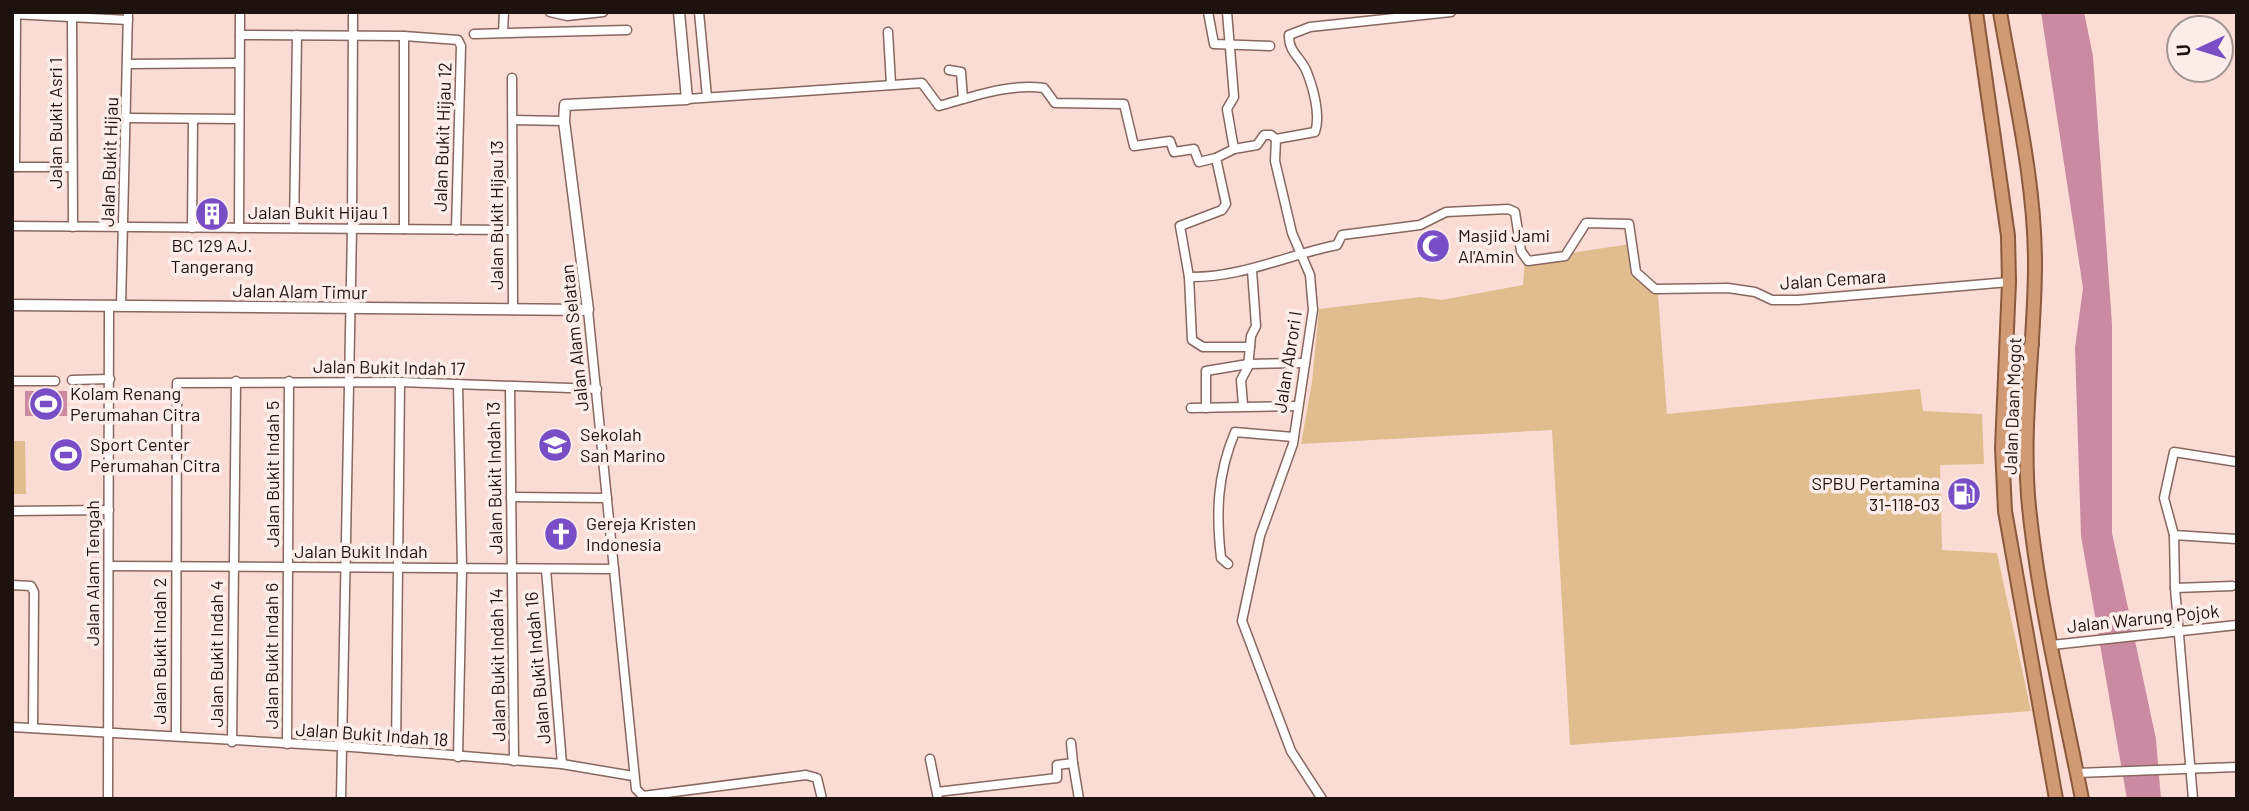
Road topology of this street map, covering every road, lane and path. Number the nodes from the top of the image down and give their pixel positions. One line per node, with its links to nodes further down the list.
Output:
1 (240, 12): 20 (street)
2 (353, 12): 22 (street)
3 (504, 12): 17 (street)
4 (550, 12): 5 (street)
5 (603, 12)
6 (679, 12): 32 (street)
7 (699, 12): 31 (street)
8 (1208, 12): 24 (street)
9 (1227, 12): 24 (street)
10 (1451, 12): 39 (street)
11 (1976, 12): 57 (highway, Jalan Daan Mogot)
12 (2000, 12): 65 (highway, Jalan Daan Mogot)
13 (14, 15): 15 (street); 42 (street)
14 (128, 16): 15 (street); 27 (street, Jalan Bukit Hijau)
15 (72, 18): 43 (street, Jalan Bukit Asri 1)
16 (627, 30): 17 (street)
17 (503, 32): 19 (street)
18 (888, 32): 30 (street)
19 (474, 33)
20 (240, 35): 21 (street); 26 (street)
21 (297, 35): 22 (street); 49 (street)
22 (353, 35): 23 (street); 50 (street)
23 (404, 36): 51 (street); 52 (street, Jalan Bukit Hijau 12)
24 (1230, 46): 25 (street); 40 (street)
25 (1270, 46)
26 (239, 63): 27 (street); 36 (street)
27 (128, 64): 34 (street, Jalan Bukit Hijau)
28 (949, 69): 33 (street)
29 (512, 78): 37 (street, Jalan Bukit Hijau 13)
30 (891, 84): 31 (street); 33 (street)
31 (706, 97): 32 (street)
32 (687, 99): 38 (street)
33 (963, 99): 41 (street)
34 (128, 118): 35 (street); 46 (street, Jalan Bukit Hijau)
35 (193, 119): 36 (street); 47 (street)
36 (239, 119): 48 (street)
37 (513, 120): 38 (street, Jalan Bukit Hijau 13); 53 (street, Jalan Bukit Hijau 13)
38 (564, 121): 63 (street, Jalan Alam Selatan)
39 (1276, 139): 40 (street); 54 (street)
40 (1234, 149): 41 (street)
41 (1216, 159): 56 (street)
42 (14, 167): 43 (street)
43 (72, 167): 45 (street, Jalan Bukit Asri 1)
44 (12, 226): 45 (street, Jalan Bukit Hijau 1)
45 (73, 227): 46 (street, Jalan Bukit Hijau 1)
46 (124, 227): 47 (street, Jalan Bukit Hijau 1); 60 (street, Jalan Bukit Hijau)
47 (192, 228): 48 (street, Jalan Bukit Hijau 1)
48 (239, 228): 49 (street, Jalan Bukit Hijau 1)
49 (294, 228): 50 (street, Jalan Bukit Hijau 1)
50 (352, 229): 51 (street, Jalan Bukit Hijau 1); 61 (street)
51 (404, 229): 52 (street, Jalan Bukit Hijau 1)
52 (456, 229): 53 (street, Jalan Bukit Hijau 1)
53 (512, 230): 62 (street, Jalan Bukit Hijau 13)
54 (1299, 252): 55 (street); 57 (street, Jalan Cemara); 67 (street, Jalan Abrori I)
55 (1252, 270): 56 (street); 66 (street)
56 (1189, 277): 66 (street)
57 (2009, 282): 64 (highway, Jalan Daan Mogot)
58 (12, 304): 59 (street, Jalan Alam Timur)
59 (109, 306): 60 (street, Jalan Alam Timur); 70 (street, Jalan Alam Tengah)
60 (121, 306): 61 (street, Jalan Alam Timur)
61 (350, 308): 62 (street, Jalan Alam Timur); 76 (street)
62 (513, 310): 63 (street, Jalan Alam Timur)
63 (588, 310): 81 (street, Jalan Alam Selatan)
64 (2007, 343): 65 (highway); 79 (highway, Jalan Daan Mogot)
65 (2032, 344): 82 (highway, Jalan Daan Mogot)
66 (1250, 347): 68 (street)
67 (1305, 363): 68 (street); 84 (street, Jalan Abrori I)
68 (1248, 364): 83 (street); 86 (street)
69 (72, 380): 70 (street)
70 (110, 380): 92 (street, Jalan Alam Tengah)
71 (12, 381): 72 (street)
72 (55, 381)
73 (181, 381): 74 (street, Jalan Bukit Indah 17); 97 (street, Jalan Bukit Indah 2)
74 (236, 381): 75 (street, Jalan Bukit Indah 17); 98 (street, Jalan Bukit Indah 4)
75 (289, 381): 76 (street, Jalan Bukit Indah 17); 99 (street, Jalan Bukit Indah 5)
76 (348, 382): 77 (street, Jalan Bukit Indah 17); 100 (street)
77 (400, 382): 78 (street, Jalan Bukit Indah 17); 101 (street)
78 (458, 384): 80 (street, Jalan Bukit Indah 17); 102 (street)
79 (2005, 386): 82 (highway); 136 (highway, Jalan Daan Mogot)
80 (510, 387): 81 (street, Jalan Bukit Indah 17); 89 (street, Jalan Bukit Indah 13)
81 (597, 389): 90 (street, Jalan Alam Selatan)
82 (2030, 389): 111 (highway, Jalan Daan Mogot)
83 (1242, 405): 84 (street); 86 (street)
84 (1297, 406): 87 (street, Jalan Abrori I)
85 (1191, 408): 86 (street)
86 (1206, 408)
87 (1293, 437): 95 (street); 135 (street, Jalan Abrori I)
88 (2237, 462): 93 (street)
89 (512, 497): 90 (street); 103 (street, Jalan Bukit Indah 13)
90 (607, 498): 105 (street, Jalan Alam Selatan)
91 (12, 510): 92 (street)
92 (108, 510): 96 (street, Jalan Alam Tengah)
93 (2174, 535): 94 (street); 108 (street)
94 (2236, 539)
95 (1228, 565)
96 (109, 566): 97 (street, Jalan Bukit Indah); 114 (street, Jalan Alam Tengah)
97 (175, 566): 98 (street, Jalan Bukit Indah); 115 (street, Jalan Bukit Indah 2)
98 (233, 567): 99 (street, Jalan Bukit Indah); 116 (street, Jalan Bukit Indah 4)
99 (289, 567): 100 (street, Jalan Bukit Indah); 118 (street, Jalan Bukit Indah 6)
100 (345, 568): 101 (street, Jalan Bukit Indah); 119 (street)
101 (400, 568): 102 (street, Jalan Bukit Indah); 120 (street)
102 (462, 568): 103 (street, Jalan Bukit Indah); 121 (street)
103 (513, 568): 104 (street, Jalan Bukit Indah); 123 (street, Jalan Bukit Indah 14)
104 (546, 569): 105 (street, Jalan Bukit Indah); 125 (street, Jalan Bukit Indah 16)
105 (614, 569): 129 (street, Jalan Alam Selatan)
106 (12, 585): 113 (street)
107 (2232, 586): 108 (street)
108 (2175, 588): 110 (street)
109 (2237, 625): 110 (street, Jalan Warung Pojok)
110 (2178, 631): 111 (street, Jalan Warung Pojok); 127 (street)
111 (2052, 645): 128 (highway, Jalan Daan Mogot)
112 (12, 727): 113 (street, Jalan Bukit Indah 18)
113 (33, 728): 114 (street, Jalan Bukit Indah 18)
114 (108, 731): 115 (street, Jalan Bukit Indah 18); 131 (street, Jalan Alam Tengah)
115 (176, 736): 116 (street, Jalan Bukit Indah 18)
116 (232, 742): 118 (street, Jalan Bukit Indah 18)
117 (1071, 743): 124 (street)
118 (287, 744): 119 (street, Jalan Bukit Indah 18)
119 (344, 747): 120 (street, Jalan Bukit Indah 18); 132 (street)
120 (396, 751): 121 (street, Jalan Bukit Indah 18)
121 (458, 757): 123 (street, Jalan Bukit Indah 18)
122 (930, 759): 130 (street)
123 (514, 761): 125 (street, Jalan Bukit Indah 18)
124 (1073, 763): 130 (street); 134 (street)
125 (562, 764): 129 (street, Jalan Bukit Indah 18)
126 (2237, 767): 127 (street)
127 (2187, 769): 128 (street); 138 (street)
128 (2077, 773): 137 (highway, Jalan Daan Mogot)
129 (633, 776): 133 (street)
130 (937, 795)
131 (108, 799)
132 (341, 799)
133 (822, 799)
134 (1079, 799)
135 (1322, 799)
136 (2056, 799)
137 (2082, 799)
138 (2193, 799)

